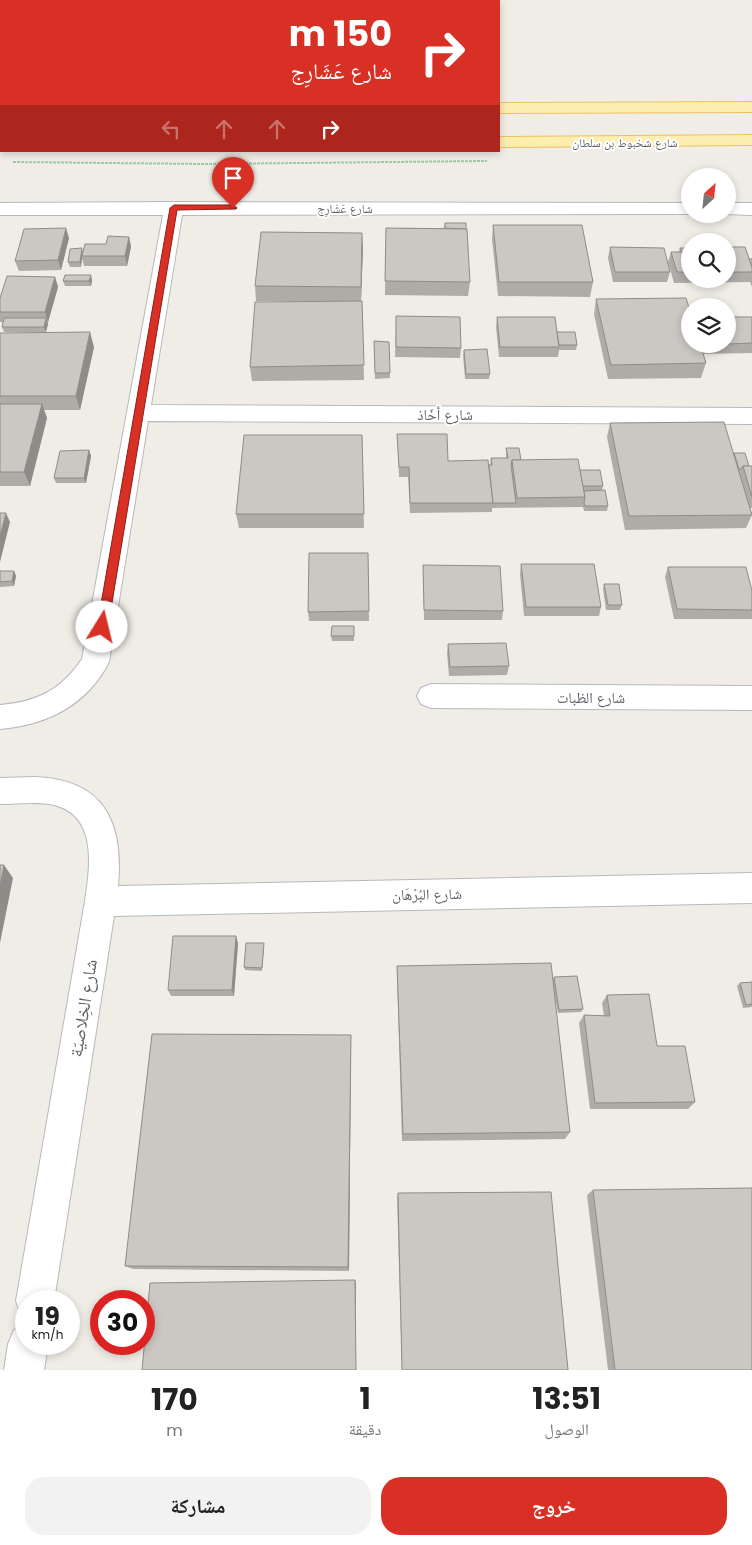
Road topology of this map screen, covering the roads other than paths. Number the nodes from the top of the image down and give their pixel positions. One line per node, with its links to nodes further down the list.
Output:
1 (752, 107): 2 (main road)
2 (500, 108)
3 (752, 140): 4 (main road, شارع شخبوط بن سلطان)
4 (500, 142)
5 (174, 208): 6 (street, شارع عَشَارِج); 7 (street, شارع عَشَارِج); 10 (street)
6 (0, 209)
7 (681, 209)
8 (736, 209): 9 (street)
9 (752, 209)
10 (138, 413): 11 (street, شارع أخّاذ); 14 (street)
11 (752, 416)
12 (431, 696): 13 (street, شارع الظبات)
13 (752, 698)
14 (0, 717)
15 (0, 792): 17 (street, شارع الخِلاصيّة)
16 (752, 888): 17 (street, شارع البُرْهَان)
17 (101, 901): 18 (street, شارع الخِلاصيّة)
18 (37, 1290)
19 (26, 1355): 20 (street)
20 (24, 1370)

